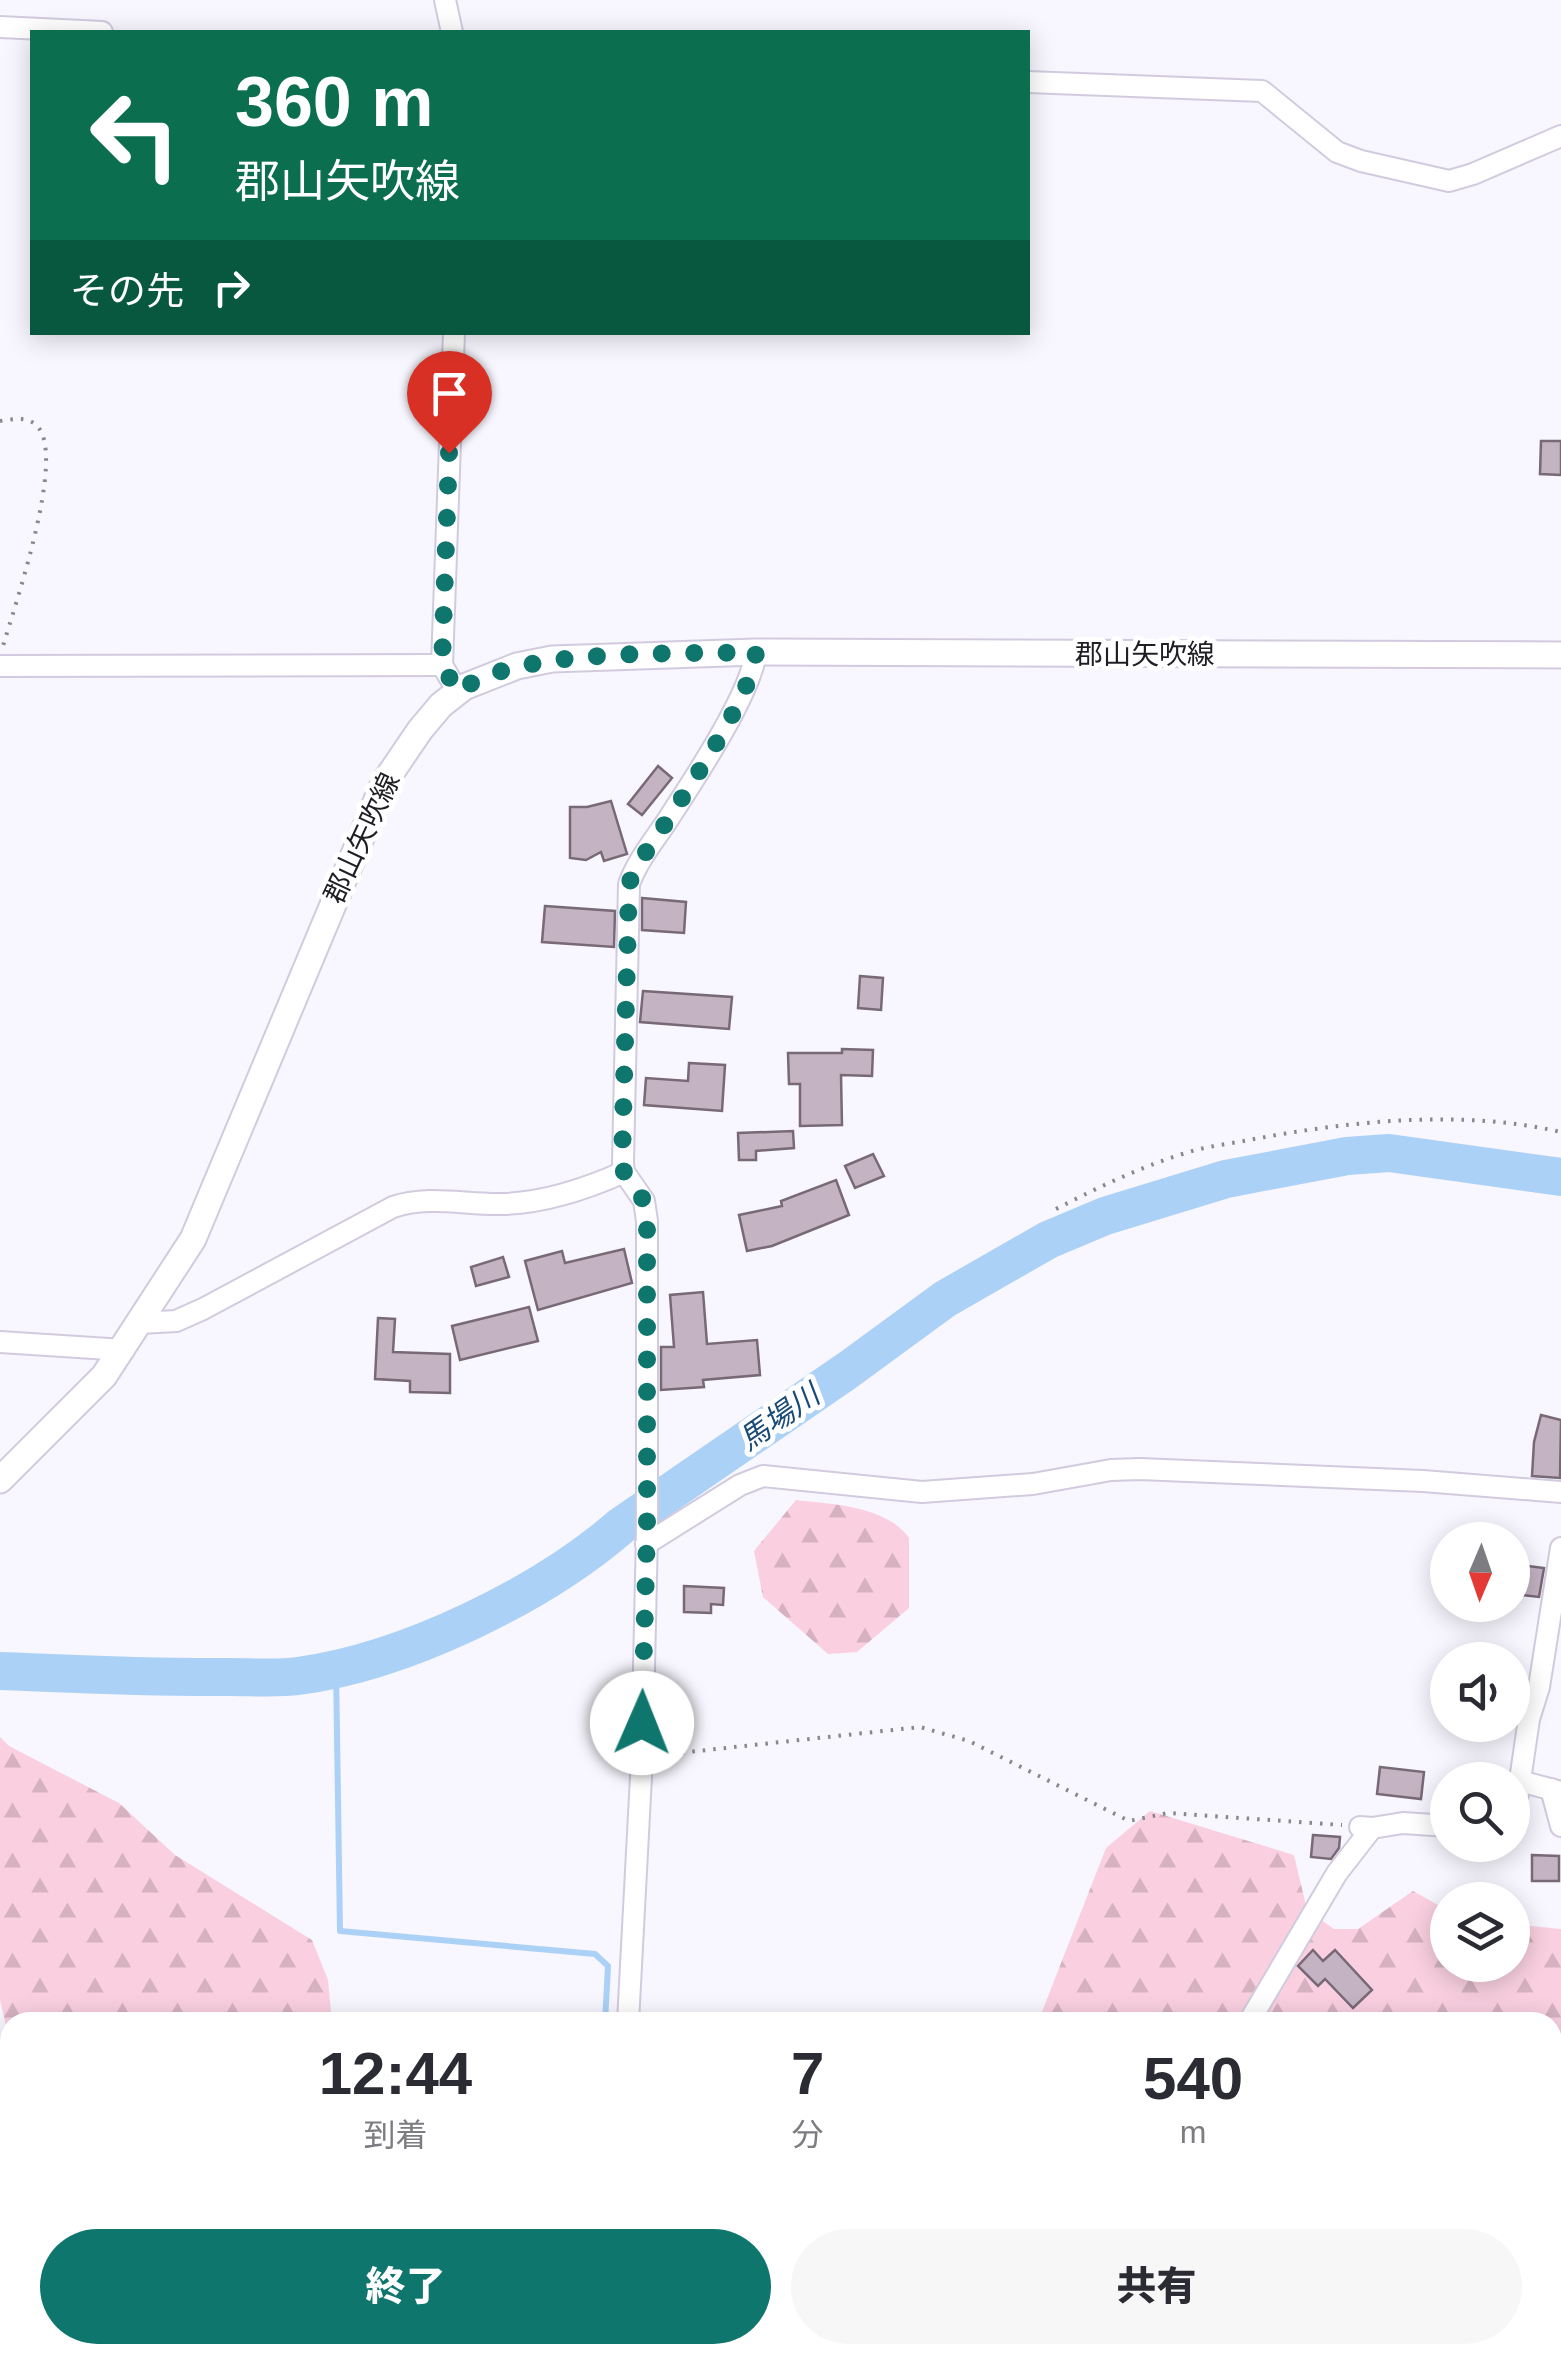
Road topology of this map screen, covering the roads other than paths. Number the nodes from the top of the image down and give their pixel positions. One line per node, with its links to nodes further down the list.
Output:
1 (445, 0): 4 (street)
2 (0, 27): 3 (street)
3 (61, 30)
4 (452, 30)
5 (1030, 82): 6 (street)
6 (1561, 136)
7 (454, 335): 10 (street)
8 (756, 652): 9 (main road, 郡山矢吹線); 12 (main road, 郡山矢吹線); 13 (street)
9 (1561, 655)
10 (442, 665): 11 (street); 12 (street)
11 (0, 666)
12 (458, 692): 14 (main road, 郡山矢吹線)
13 (624, 1172): 14 (street); 19 (street)
14 (140, 1323): 16 (main road, 郡山矢吹線)
15 (0, 1342): 16 (street)
16 (124, 1350): 17 (main road, 郡山矢吹線)
17 (0, 1480)
18 (1561, 1492): 19 (street)
19 (646, 1538): 26 (street)
20 (1561, 1548): 21 (street)
21 (1523, 1762)
22 (1530, 1784): 23 (street)
23 (1556, 1791): 25 (street)
24 (1430, 1825): 27 (street)
25 (1561, 1826)
26 (629, 2012)
27 (1254, 2012)

